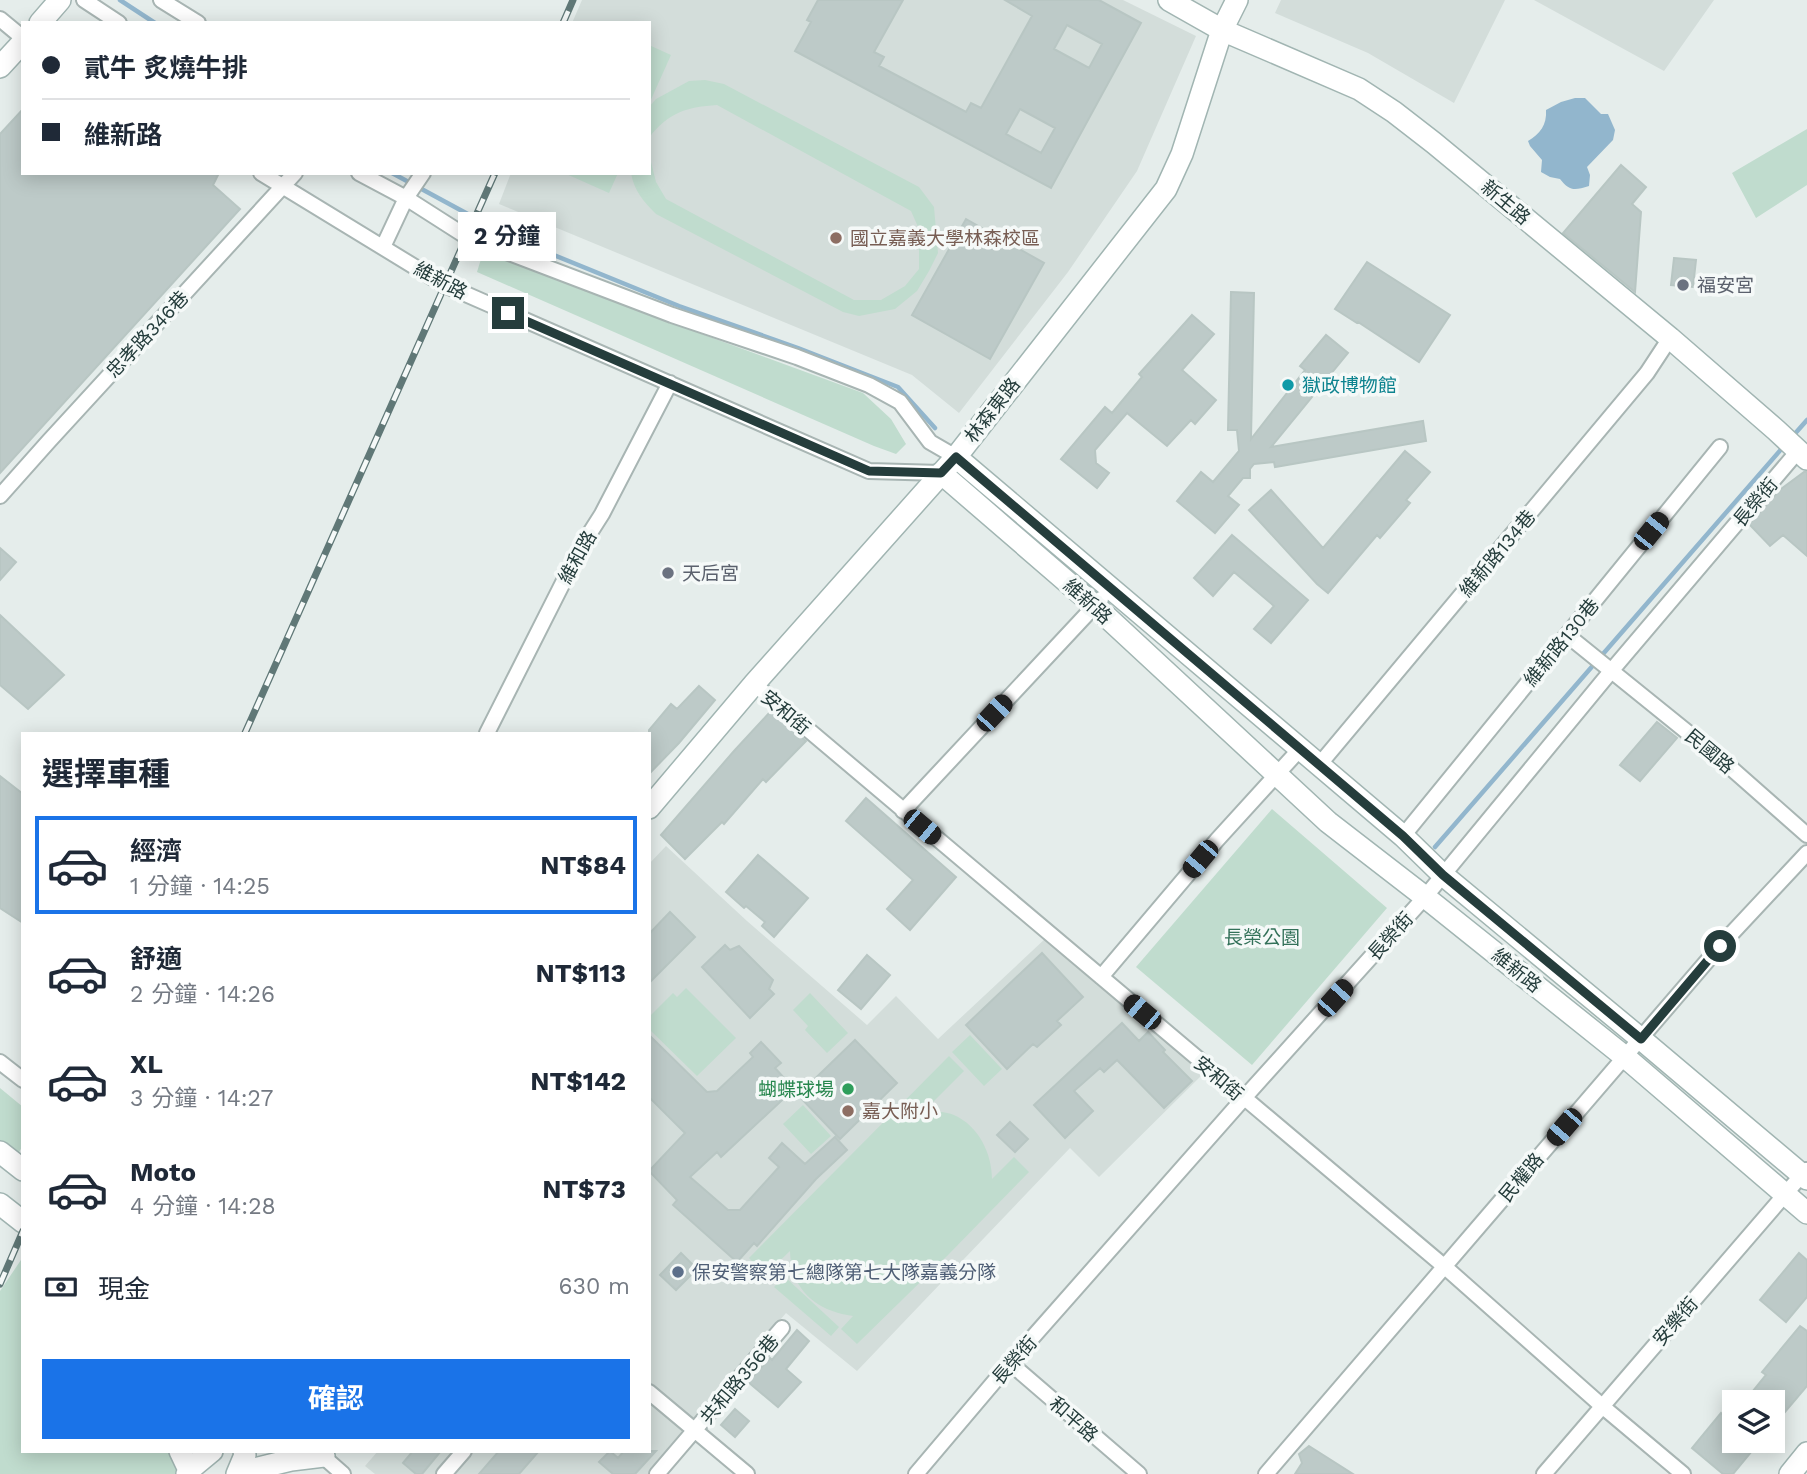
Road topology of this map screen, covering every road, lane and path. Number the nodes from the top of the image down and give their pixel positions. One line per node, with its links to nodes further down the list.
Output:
1 (61, 0): 7 (street)
2 (85, 0): 8 (street)
3 (161, 0): 9 (street)
4 (1169, 0): 10 (street, 新生路)
5 (1237, 0): 10 (street, 林森東路)
6 (0, 19): 11 (street)
7 (42, 21)
8 (116, 21)
9 (195, 21)
10 (1222, 30): 21 (street, 新生路); 25 (street, 林森東路)
11 (21, 38)
12 (21, 42): 13 (street)
13 (0, 67)
14 (265, 175): 18 (street, 維新路)
15 (293, 175): 18 (street, 忠孝路346巷)
16 (363, 175): 19 (street)
17 (422, 175): 19 (street)
18 (284, 186): 20 (street, 維新路); 27 (street, 忠孝路346巷)
19 (406, 198): 20 (street); 25 (street)
20 (383, 247): 22 (street, 維新路)
21 (1670, 338): 24 (street, 新生路); 35 (street, 維新路134巷)
22 (670, 383): 26 (street, 維新路); 33 (street, 維和路)
23 (1720, 447): 30 (street, 維新路130巷)
24 (1795, 448): 31 (street, 長榮街)
25 (956, 457): 26 (street, 林森東路); 28 (street, 維新路)
26 (941, 473): 29 (street, 維新路); 32 (street, 林森東路)
27 (0, 496)
28 (1111, 589): 29 (street); 34 (street, 維新路)
29 (1094, 606): 36 (street, 維新路); 38 (street)
30 (1567, 635): 31 (street, 民國路); 40 (street, 維新路130巷)
31 (1612, 670): 39 (street, 民國路); 42 (street, 長榮街)
32 (754, 684): 37 (street, 林森東路); 38 (street, 安和街)
33 (487, 732)
34 (1300, 749): 35 (street, 維新路); 36 (street)
35 (1319, 765): 40 (street, 維新路)
36 (1277, 774): 43 (street, 維新路); 44 (street)
37 (651, 806)
38 (903, 811): 44 (street, 安和街)
39 (1807, 835)
40 (1403, 836): 42 (street, 維新路)
41 (1807, 853): 45 (street, 民權路)
42 (1443, 875): 43 (street, 長榮街); 45 (street, 維新路)
43 (1425, 897): 46 (street, 維新路); 49 (street, 長榮街)
44 (1101, 978): 49 (street, 安和街)
45 (1641, 1039): 46 (street, 民權路); 52 (street, 維新路)
46 (1625, 1057): 53 (street, 維新路); 57 (street, 民權路)
47 (0, 1062): 48 (street)
48 (21, 1078)
49 (1244, 1098): 57 (street, 安和街); 59 (street, 長榮街)
50 (0, 1152): 51 (street)
51 (21, 1168)
52 (1805, 1174): 53 (street, 安樂街)
53 (1786, 1194): 55 (street, 維新路); 61 (street, 安樂街)
54 (0, 1204): 56 (street)
55 (1807, 1213)
56 (21, 1220)
57 (1445, 1267): 61 (street, 安和街); 76 (street, 民權路)
58 (782, 1328): 62 (street, 共和路356巷)
59 (1010, 1363): 74 (street, 長榮街); 75 (street, 和平路)
60 (651, 1394): 62 (street)
61 (1602, 1406): 77 (street, 安樂街); 78 (street, 安和街)
62 (695, 1431): 72 (street, 共和路356巷); 73 (street)
63 (208, 1453): 68 (street)
64 (244, 1453): 69 (street)
65 (462, 1453): 71 (street)
66 (1807, 1453): 79 (street)
67 (320, 1454): 69 (street); 70 (street)
68 (185, 1465)
69 (237, 1473)
70 (343, 1474)
71 (444, 1474)
72 (657, 1474)
73 (747, 1474)
74 (916, 1474)
75 (1139, 1474)
76 (1266, 1474)
77 (1544, 1474)
78 (1683, 1474)
79 (1790, 1474)

